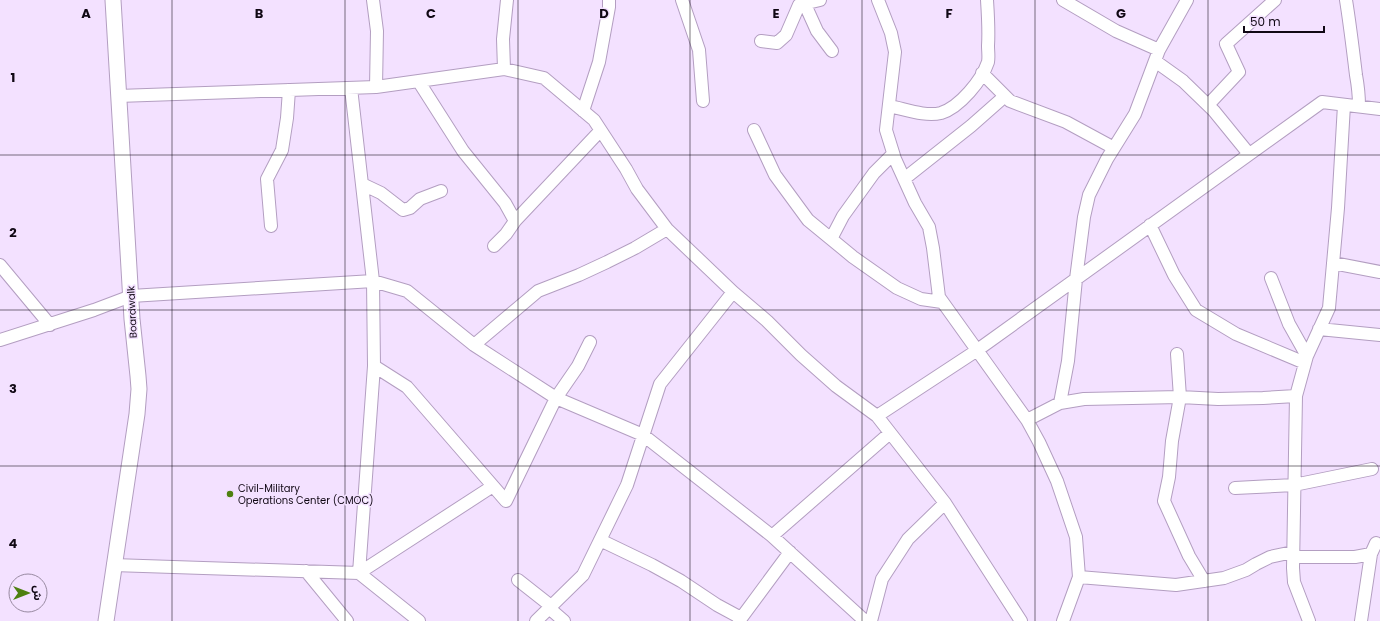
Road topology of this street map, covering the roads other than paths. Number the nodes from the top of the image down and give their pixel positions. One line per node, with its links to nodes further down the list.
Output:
1 (113, 0): 23 (street, Boardwalk)
2 (373, 0): 20 (street)
3 (507, 0): 17 (street)
4 (609, 0): 31 (street)
5 (682, 0): 25 (street)
6 (820, 0): 13 (street)
7 (878, 0): 28 (street)
8 (987, 0): 18 (street)
9 (1063, 0): 16 (street)
10 (1187, 0): 16 (street)
11 (1346, 0): 29 (street)
12 (1271, 1): 26 (street)
13 (804, 2): 14 (street); 15 (street)
14 (761, 40)
15 (832, 51)
16 (1157, 55): 26 (street); 34 (street)
17 (504, 69): 19 (street); 31 (street)
18 (982, 73): 24 (street); 28 (street)
19 (419, 82): 20 (street); 40 (street)
20 (376, 87): 21 (street)
21 (350, 88): 22 (street); 38 (street)
22 (289, 90): 23 (street); 42 (street)
23 (118, 96): 53 (street, Boardwalk)
24 (1005, 96): 34 (street); 37 (street)
25 (703, 101)
26 (1208, 105): 36 (street)
27 (1344, 105): 29 (street); 36 (street); 46 (street)
28 (889, 106): 35 (street)
29 (1359, 106): 30 (street)
30 (1380, 109)
31 (583, 111): 33 (street)
32 (754, 130): 44 (street)
33 (600, 131): 40 (street); 43 (street)
34 (1114, 148): 50 (street)
35 (893, 154): 37 (street); 44 (street)
36 (1249, 154): 41 (street)
37 (904, 179): 54 (street)
38 (362, 184): 39 (street); 51 (street)
39 (440, 191)
40 (516, 221): 45 (street)
41 (1150, 225): 50 (street); 63 (street)
42 (271, 226)
43 (667, 229): 52 (street); 60 (street)
44 (831, 239): 54 (street)
45 (494, 246)
46 (1334, 263): 48 (street); 56 (street)
47 (0, 265): 55 (street)
48 (1380, 272)
49 (1271, 278): 63 (street)
50 (1076, 279): 61 (street); 68 (street)
51 (373, 281): 53 (street); 60 (street); 64 (street)
52 (733, 292): 69 (street); 72 (street)
53 (131, 296): 55 (street); 82 (street, Boardwalk)
54 (942, 302): 61 (street)
55 (50, 325): 58 (street)
56 (1319, 329): 57 (street); 63 (street)
57 (1380, 335)
58 (0, 340)
59 (590, 342): 67 (street)
60 (474, 345): 67 (street)
61 (976, 351): 69 (street); 70 (street)
62 (1177, 354): 66 (street)
63 (1306, 359): 65 (street)
64 (374, 366): 75 (street); 84 (street)
65 (1296, 396): 66 (street); 74 (street)
66 (1180, 397): 68 (street); 87 (street)
67 (556, 398): 72 (street); 75 (street)
68 (1060, 403): 70 (street)
69 (877, 416): 71 (street)
70 (1027, 420): 85 (street)
71 (890, 433): 77 (street); 78 (street)
72 (642, 435): 78 (street); 79 (street)
73 (1372, 469): 74 (street)
74 (1294, 485): 76 (street); 81 (street)
75 (493, 486): 84 (street)
76 (1235, 488)
77 (945, 502): 96 (street); 97 (street)
78 (772, 536): 80 (street)
79 (600, 540): 88 (street); 89 (street)
80 (790, 552): 89 (street); 95 (street)
81 (1293, 554): 87 (street); 99 (street); 100 (street)
82 (114, 565): 83 (street); 90 (street, Boardwalk)
83 (306, 571): 84 (street); 91 (street)
84 (359, 573): 92 (street)
85 (1079, 577): 87 (street); 98 (street)
86 (518, 580): 88 (street)
87 (1204, 581)
88 (550, 607): 93 (street); 94 (street)
89 (740, 619)
90 (106, 621)
91 (347, 621)
92 (420, 621)
93 (536, 621)
94 (564, 621)
95 (865, 621)
96 (871, 621)
97 (1021, 621)
98 (1063, 621)
99 (1309, 621)
100 (1361, 621)

